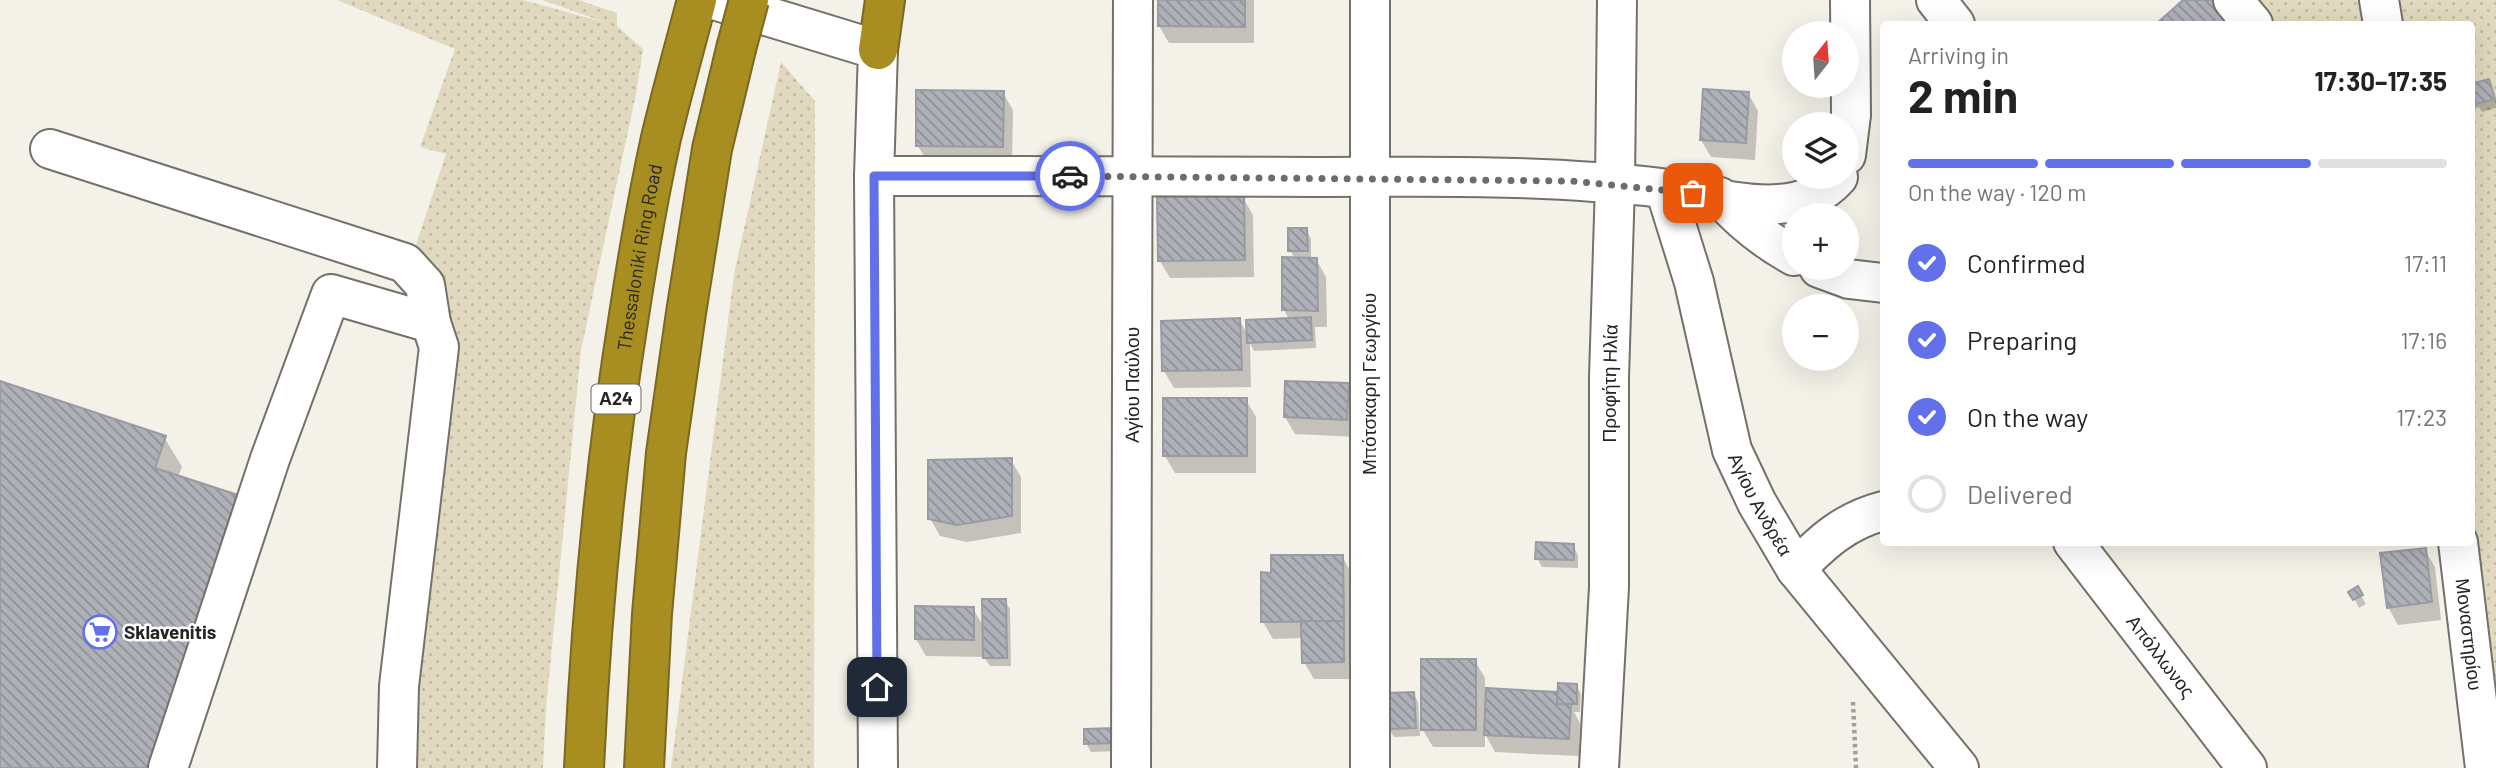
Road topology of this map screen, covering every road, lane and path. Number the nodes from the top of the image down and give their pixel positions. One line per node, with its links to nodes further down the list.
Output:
1 (697, 0): 35 (highway, Thessaloniki Ring Road / Α24)
2 (714, 0): 15 (street)
3 (749, 0): 36 (highway, bridge)
4 (885, 0): 15 (highway)
5 (1133, 0): 19 (street, Αγίου Παύλου)
6 (1370, 0): 20 (street, Μπότσκαρη Γεωργίου)
7 (1617, 0): 21 (street, Προφήτη Ηλία)
8 (1850, 0): 16 (street)
9 (1936, 0): 12 (street)
10 (2233, 0): 13 (street)
11 (2379, 0): 14 (street)
12 (1953, 21)
13 (2250, 21)
14 (2382, 21)
15 (878, 50): 18 (street)
16 (1852, 112)
17 (50, 149): 28 (street)
18 (874, 176): 19 (street); 37 (street)
19 (1133, 176): 20 (street); 38 (street, Αγίου Παύλου)
20 (1369, 177): 21 (street); 39 (street, Μπότσκαρη Γεωργίου)
21 (1615, 184): 22 (street); 40 (street, Προφήτη Ηλία)
22 (1665, 189): 24 (street); 32 (street, Αγίου Ανδρέα)
23 (1822, 189): 24 (street)
24 (1720, 197): 25 (street)
25 (1782, 249)
26 (1858, 280): 27 (street)
27 (1880, 283)
28 (431, 323): 33 (street); 34 (street)
29 (1880, 512): 32 (street)
30 (2076, 546): 42 (street, Απόλλωνος)
31 (2458, 546): 43 (street, Μοναστηρίου)
32 (1796, 569): 41 (street, Αγίου Ανδρέα)
33 (168, 768)
34 (397, 768)
35 (584, 768)
36 (644, 768)
37 (878, 768)
38 (1131, 768)
39 (1370, 768)
40 (1599, 768)
41 (1959, 768)
42 (2247, 768)
43 (2485, 768)

